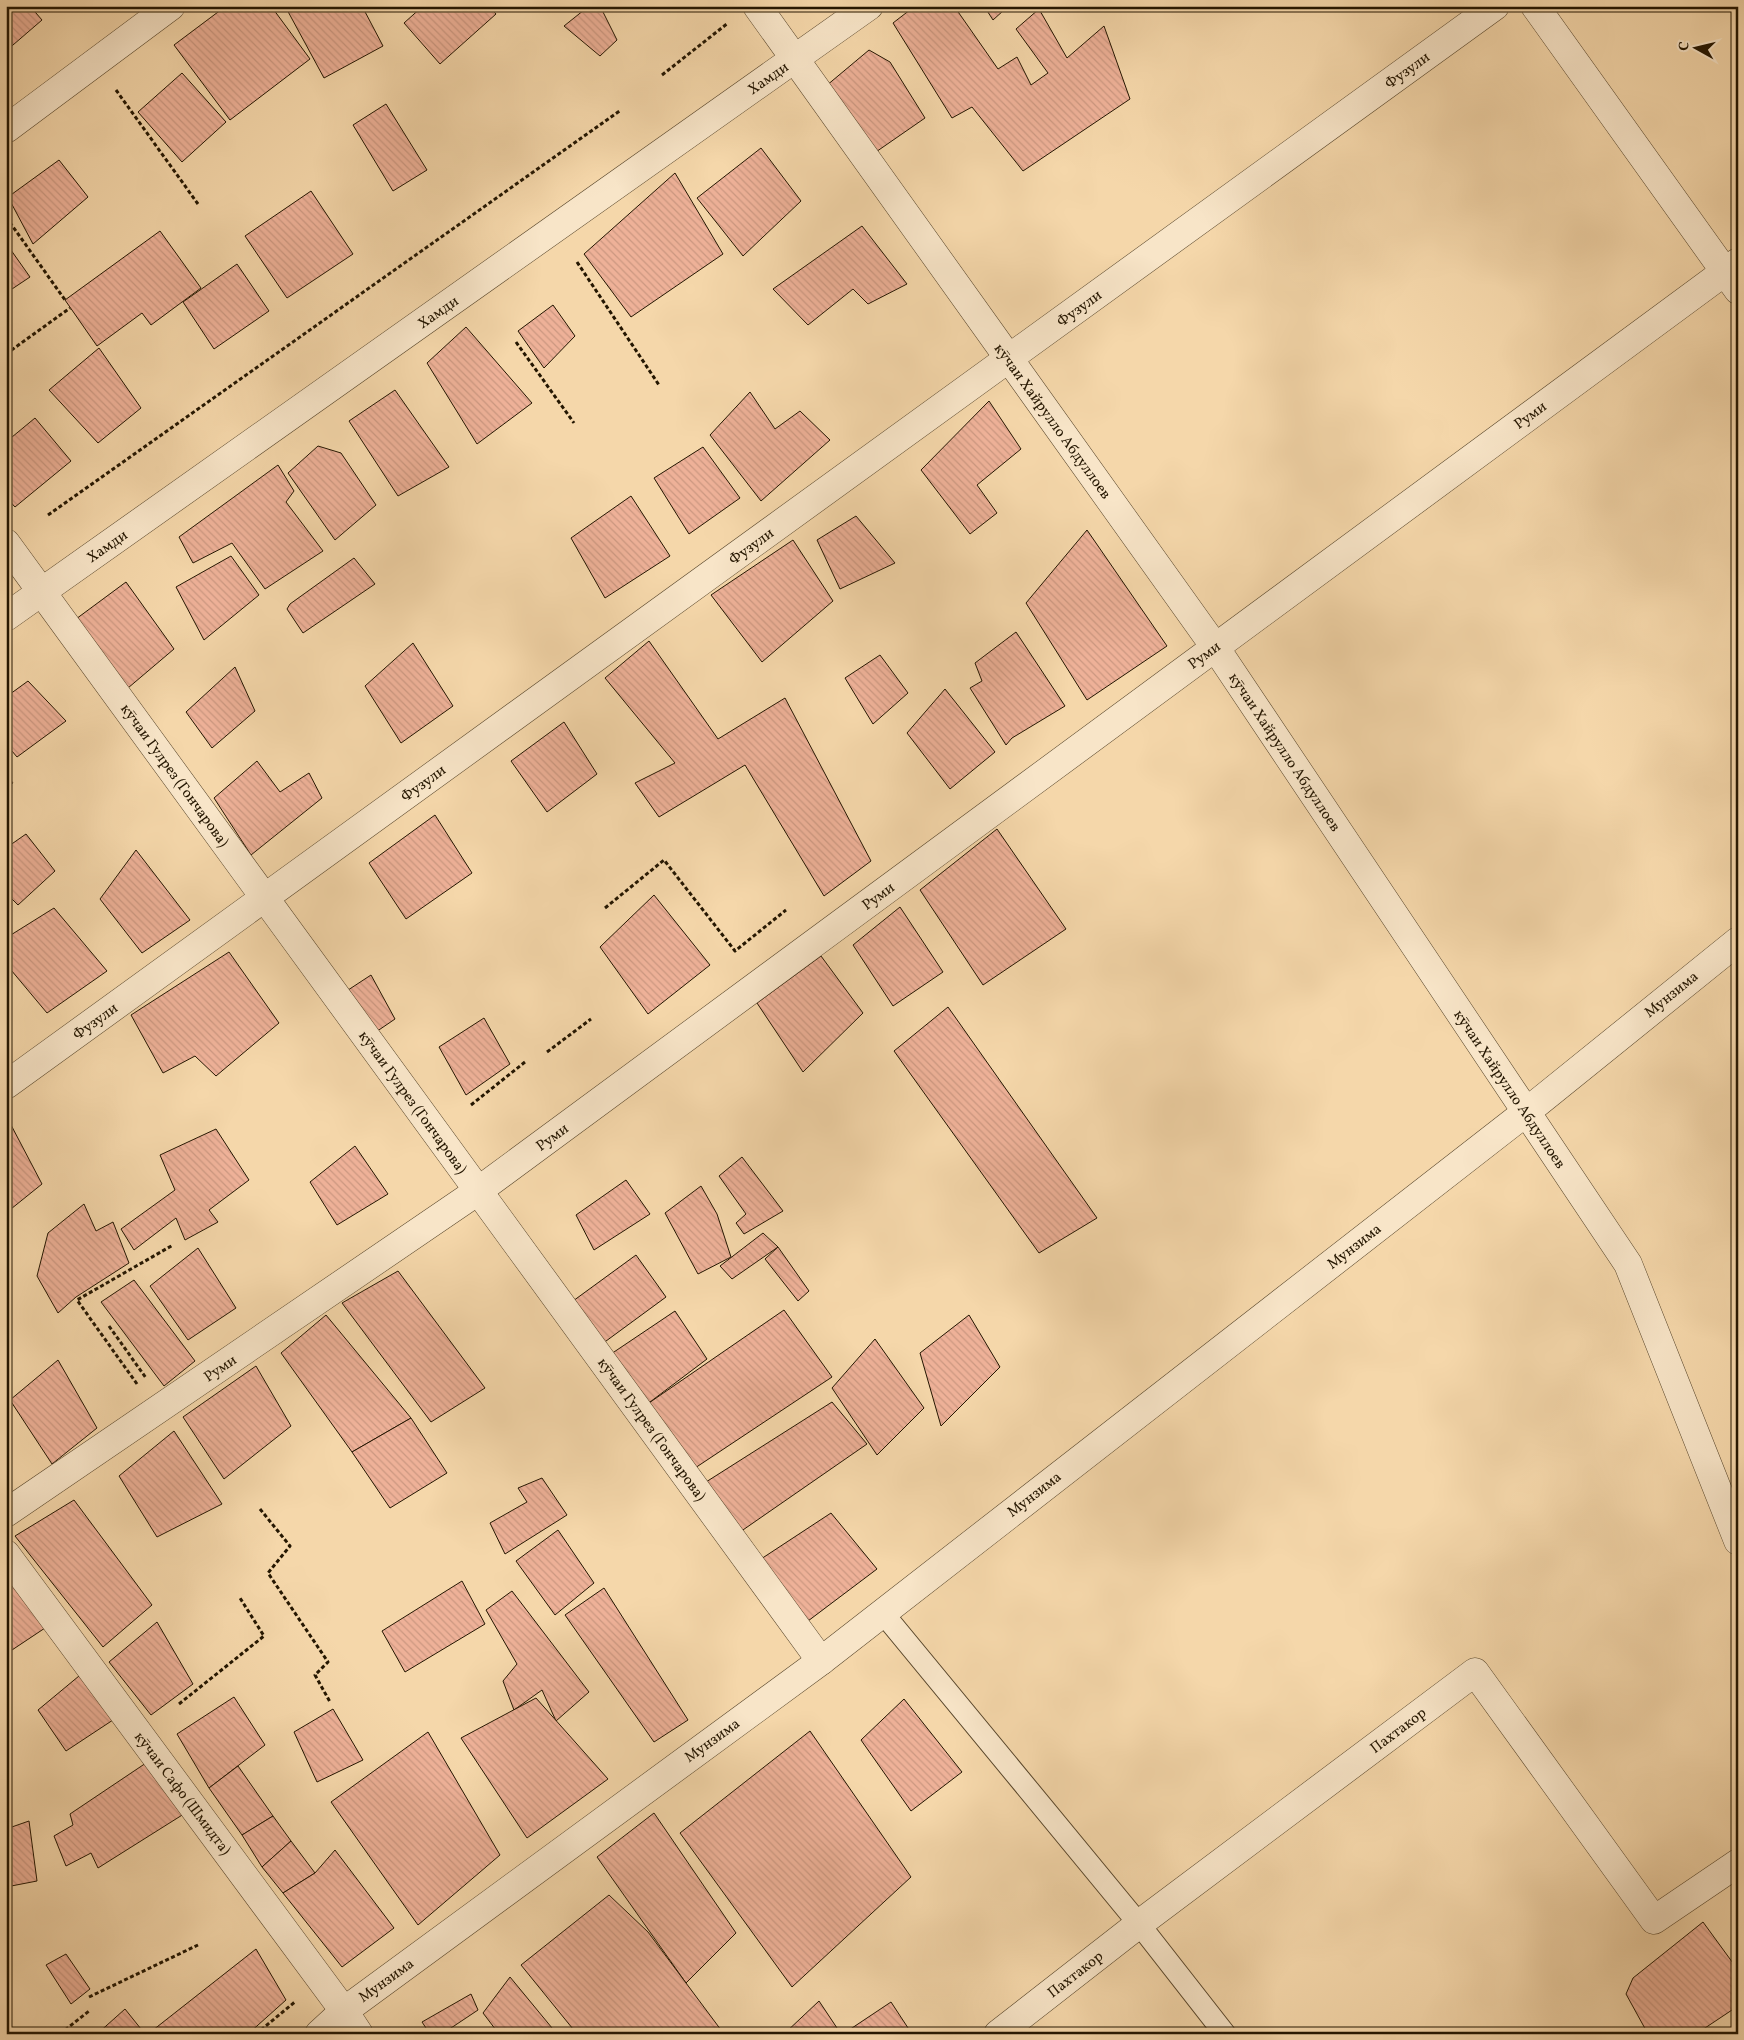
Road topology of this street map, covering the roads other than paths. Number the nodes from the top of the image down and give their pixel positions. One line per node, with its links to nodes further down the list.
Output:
1 (171, 6): 7 (street)
2 (757, 6): 6 (street, кӯчаи Хайрулло Абдуллоев)
3 (869, 6): 6 (street, Хамди)
4 (1495, 6): 9 (street, Фузули)
5 (1535, 6): 8 (street)
6 (795, 59): 9 (street, кӯчаи Хайрулло Абдуллоев); 11 (street, Хамди)
7 (6, 128)
8 (1733, 274): 13 (street, Руми)
9 (1009, 359): 13 (street, кӯчаи Хайрулло Абдуллоев); 14 (street, Фузули)
10 (6, 543): 11 (street, кӯчаи Гулрез (Гончарова))
11 (42, 592): 12 (street, Хамди); 14 (street, кӯчаи Гулрез (Гончарова))
12 (6, 617)
13 (1215, 647): 17 (street, кӯчаи Хайрулло Абдуллоев); 18 (street, Руми)
14 (265, 898): 16 (street, Фузули); 18 (street, кӯчаи Гулрез (Гончарова))
15 (1738, 940): 17 (street, Мунзима)
16 (6, 1084)
17 (1525, 1113): 20 (street, кӯчаи Хайрулло Абдуллоев); 22 (street, Мунзима)
18 (478, 1191): 19 (street, Руми); 23 (street, кӯчаи Гулрез (Гончарова))
19 (6, 1513)
20 (1738, 1541)
21 (6, 1554): 26 (street, кӯчаи Сафо (Шмидта))
22 (882, 1612): 23 (street, Мунзима); 25 (lane)
23 (821, 1661): 26 (street, Мунзима)
24 (1738, 1863): 25 (street, Пахтакор)
25 (1139, 1924): 29 (street, Пахтакор); 30 (lane)
26 (344, 2011): 27 (street, Мунзима); 28 (street, кӯчаи Сафо (Шмидта))
27 (319, 2034)
28 (359, 2034)
29 (998, 2034)
30 (1224, 2034)

